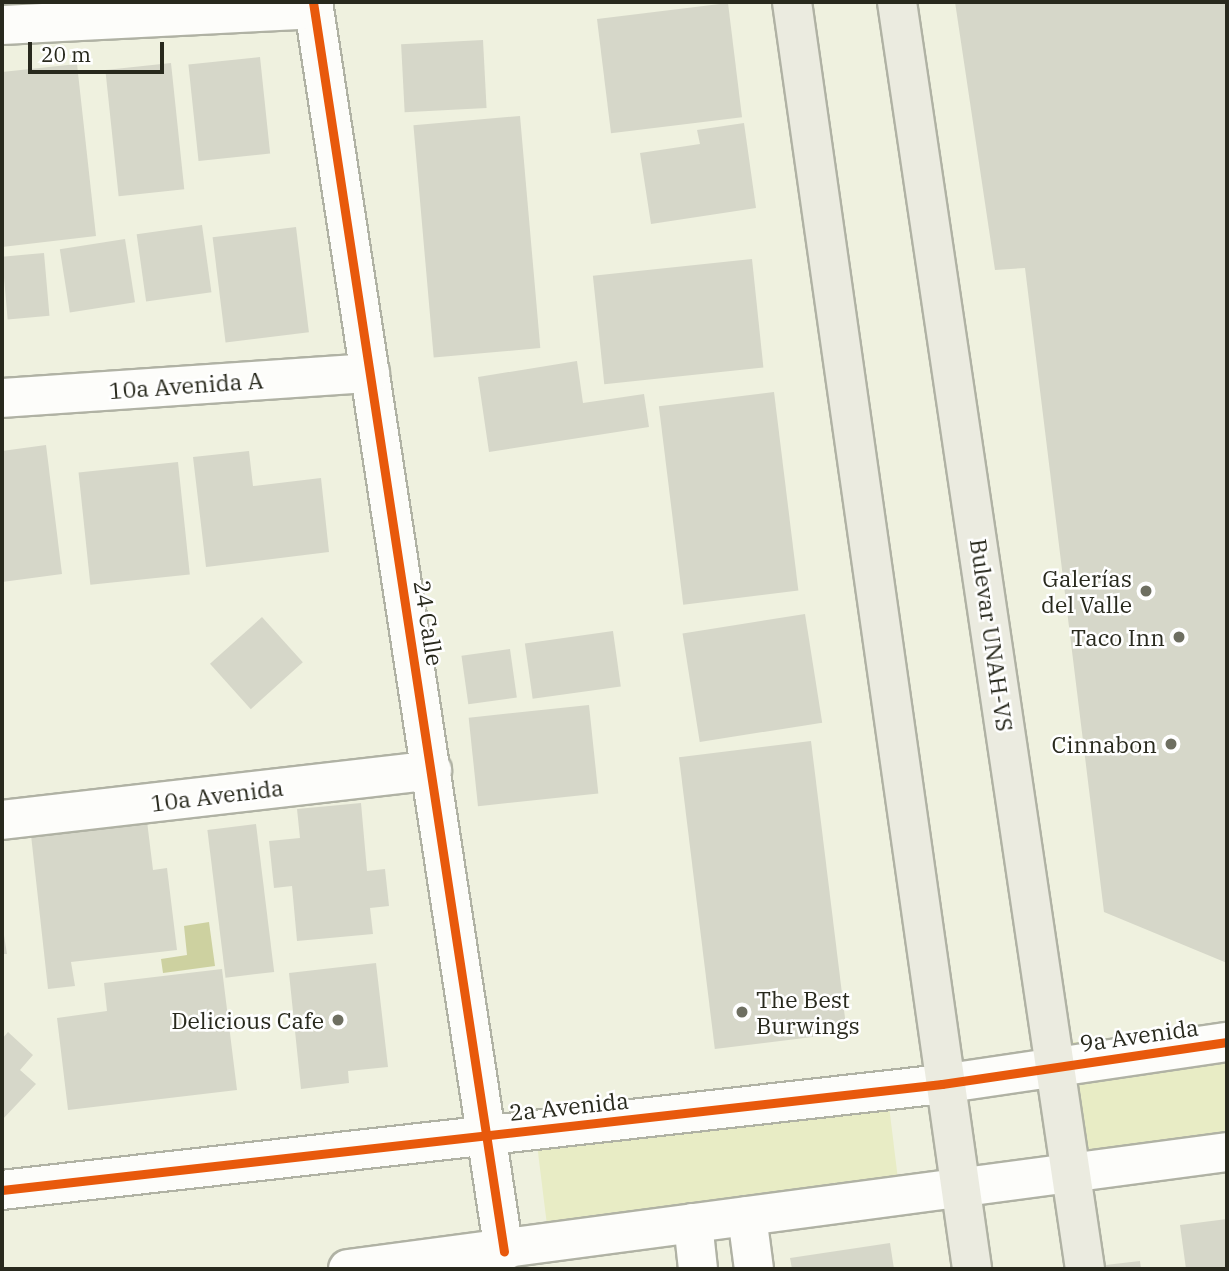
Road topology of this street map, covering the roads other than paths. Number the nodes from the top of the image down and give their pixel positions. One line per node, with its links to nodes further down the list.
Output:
1 (792, 2): 11 (main road)
2 (897, 2): 10 (main road, Bulevar UNAH-VS)
3 (314, 5): 4 (street); 5 (street, 24 Calle)
4 (2, 25)
5 (370, 373): 6 (street, 10a Avenida A); 7 (street, 24 Calle)
6 (2, 398)
7 (432, 770): 8 (street, 10a Avenida); 12 (street, 24 Calle)
8 (2, 820)
9 (1227, 1042): 10 (street, 9a Avenida)
10 (1057, 1066): 11 (street, 2a Avenida); 14 (main road, Bulevar UNAH-VS)
11 (942, 1084): 12 (street, 2a Avenida); 15 (main road)
12 (487, 1134): 16 (street, 2a Avenida); 19 (street, 24 Calle)
13 (1227, 1152): 14 (street)
14 (1073, 1174): 15 (street); 24 (main road, Bulevar UNAH-VS)
15 (958, 1188): 17 (street); 23 (main road)
16 (2, 1190)
17 (747, 1216): 18 (street); 22 (street)
18 (693, 1223): 19 (street); 21 (street)
19 (504, 1251): 20 (street)
20 (348, 1269)
21 (698, 1269)
22 (754, 1269)
23 (972, 1269)
24 (1085, 1269)

